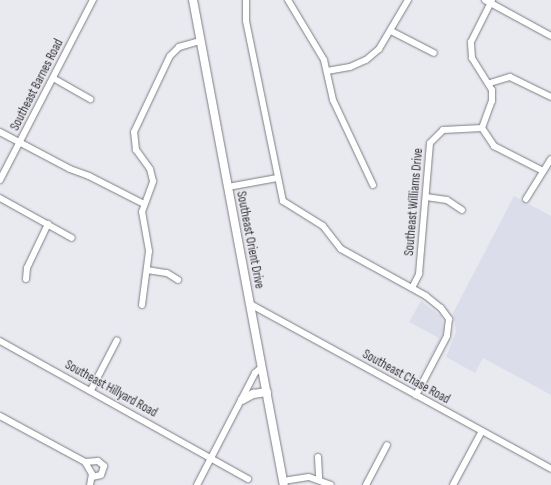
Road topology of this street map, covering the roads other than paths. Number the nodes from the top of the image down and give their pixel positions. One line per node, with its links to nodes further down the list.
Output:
1 (93, 0): 12 (street, Southeast Barnes Road)
2 (193, 0): 9 (main road, Southeast Orient Drive)
3 (246, 0): 22 (street)
4 (288, 0): 11 (street)
5 (408, 0): 7 (street)
6 (489, 1): 8 (street); 13 (street)
7 (391, 31): 10 (street); 11 (street)
8 (551, 36)
9 (200, 41): 24 (main road, Southeast Orient Drive); 28 (street)
10 (434, 53)
11 (327, 71): 23 (street)
12 (53, 78): 15 (street); 18 (street, Southeast Barnes Road)
13 (490, 83): 14 (street); 16 (street)
14 (551, 97)
15 (90, 99)
16 (482, 128): 20 (street); 25 (street, Southeast Williams Drive)
17 (0, 132): 18 (street)
18 (19, 142): 21 (street, Southeast Barnes Road); 28 (street)
19 (551, 159): 20 (street)
20 (543, 171): 27 (street)
21 (1, 177)
22 (277, 178): 24 (street); 35 (street)
23 (373, 185)
24 (228, 187): 36 (main road, Southeast Orient Drive)
25 (426, 197): 29 (street); 35 (street, Southeast Williams Drive)
26 (0, 198): 30 (street)
27 (526, 199)
28 (144, 204): 32 (street)
29 (462, 210)
30 (48, 224): 31 (street); 33 (street)
31 (72, 238)
32 (147, 270): 34 (street); 37 (street)
33 (26, 279)
34 (178, 280)
35 (412, 288): 43 (street)
36 (250, 304): 40 (main road, Southeast Orient Drive); 43 (street, Southeast Chase Road)
37 (142, 305)
38 (117, 340): 41 (street)
39 (0, 341): 41 (street, Southeast Hillyard Road)
40 (262, 367): 42 (main road, Southeast Orient Drive); 44 (street)
41 (90, 390): 48 (street, Southeast Hillyard Road)
42 (267, 392): 44 (main road); 55 (main road, Southeast Orient Drive)
43 (416, 395): 46 (street, Southeast Chase Road)
44 (242, 400): 48 (street)
45 (0, 416): 50 (street)
46 (482, 431): 51 (street, Southeast Chase Road); 60 (street)
47 (387, 445): 59 (street)
48 (212, 457): 53 (street, Southeast Hillyard Road); 57 (street)
49 (318, 457): 54 (street)
50 (85, 462): 52 (street); 52 (street)
51 (551, 469)
52 (91, 474): 56 (street)
53 (248, 479)
54 (319, 479): 55 (street); 58 (street)
55 (284, 483)
56 (90, 485)
57 (197, 485)
58 (331, 485)
59 (366, 485)
60 (453, 485)

